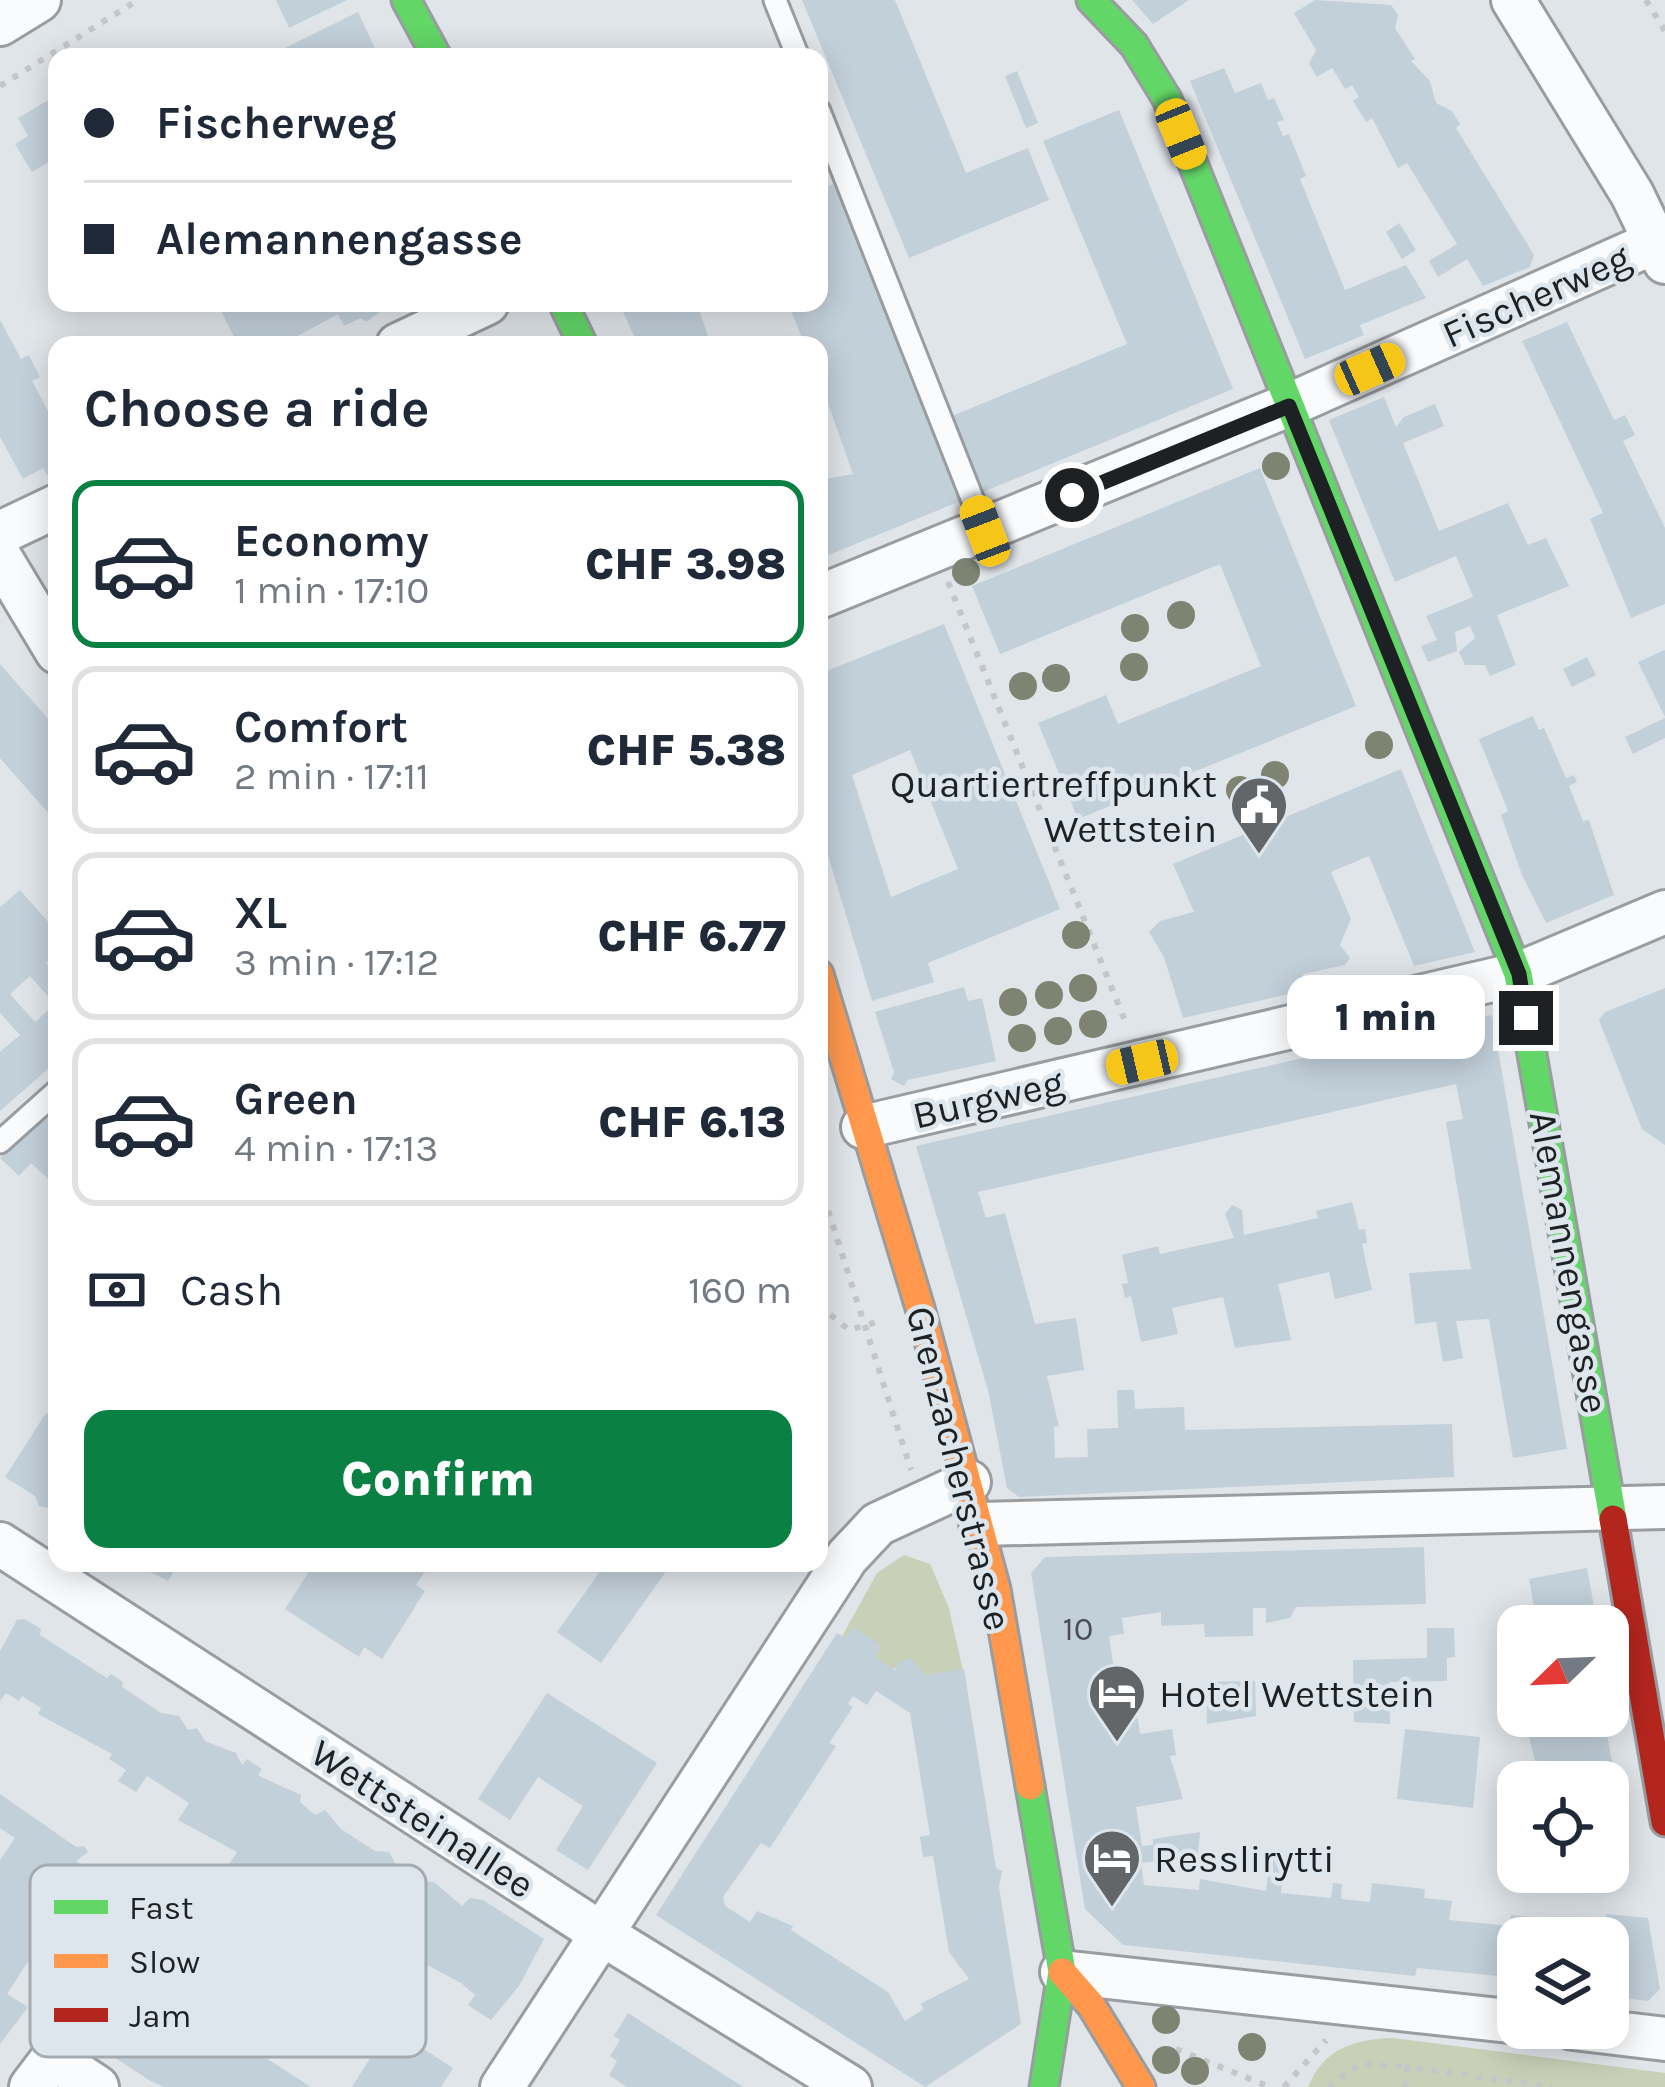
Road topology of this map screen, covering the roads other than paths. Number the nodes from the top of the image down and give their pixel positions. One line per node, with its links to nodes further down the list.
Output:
1 (39, 0): 6 (street)
2 (406, 0): 7 (street)
3 (775, 0): 8 (lane)
4 (1091, 0): 13 (street, Alemannengasse)
5 (1513, 0): 10 (street)
6 (0, 24)
7 (432, 48)
8 (794, 48)
9 (828, 134): 15 (lane)
10 (1660, 252): 13 (street, Fischerweg)
11 (468, 312): 12 (street)
12 (417, 336)
13 (1289, 406): 15 (street, Fischerweg); 22 (street, Alemannengasse)
14 (48, 510): 16 (street)
15 (985, 531): 18 (street, Fischerweg)
16 (0, 533)
17 (0, 557): 19 (street)
18 (828, 593)
19 (12, 611): 20 (street)
20 (48, 644)
21 (1665, 912): 22 (street, Burgweg)
22 (1519, 974): 25 (street, Burgweg); 29 (street, Alemannengasse)
23 (828, 1005): 25 (street, Grenzacherstrasse)
24 (48, 1099): 26 (lane)
25 (863, 1126): 27 (street, Grenzacherstrasse)
26 (0, 1142)
27 (969, 1482): 30 (street, Grenzacherstrasse); 33 (street)
28 (1665, 1508): 29 (street)
29 (1614, 1510): 30 (street); 32 (street, Alemannengasse)
30 (981, 1524): 34 (street, Grenzacherstrasse)
31 (6, 1560): 33 (street, Wettsteinallee)
32 (1665, 1822)
33 (602, 1934): 40 (street); 41 (street, Wettsteinallee)
34 (1062, 1972): 35 (street); 42 (street, Grenzacherstrasse); 43 (lane); 44 (street, Grenzacherstrasse)
35 (1497, 2019)
36 (1629, 2034): 37 (street)
37 (1665, 2038)
38 (31, 2087): 39 (street)
39 (97, 2087)
40 (502, 2087)
41 (850, 2087)
42 (1044, 2087)
43 (1064, 2087)
44 (1141, 2087)

